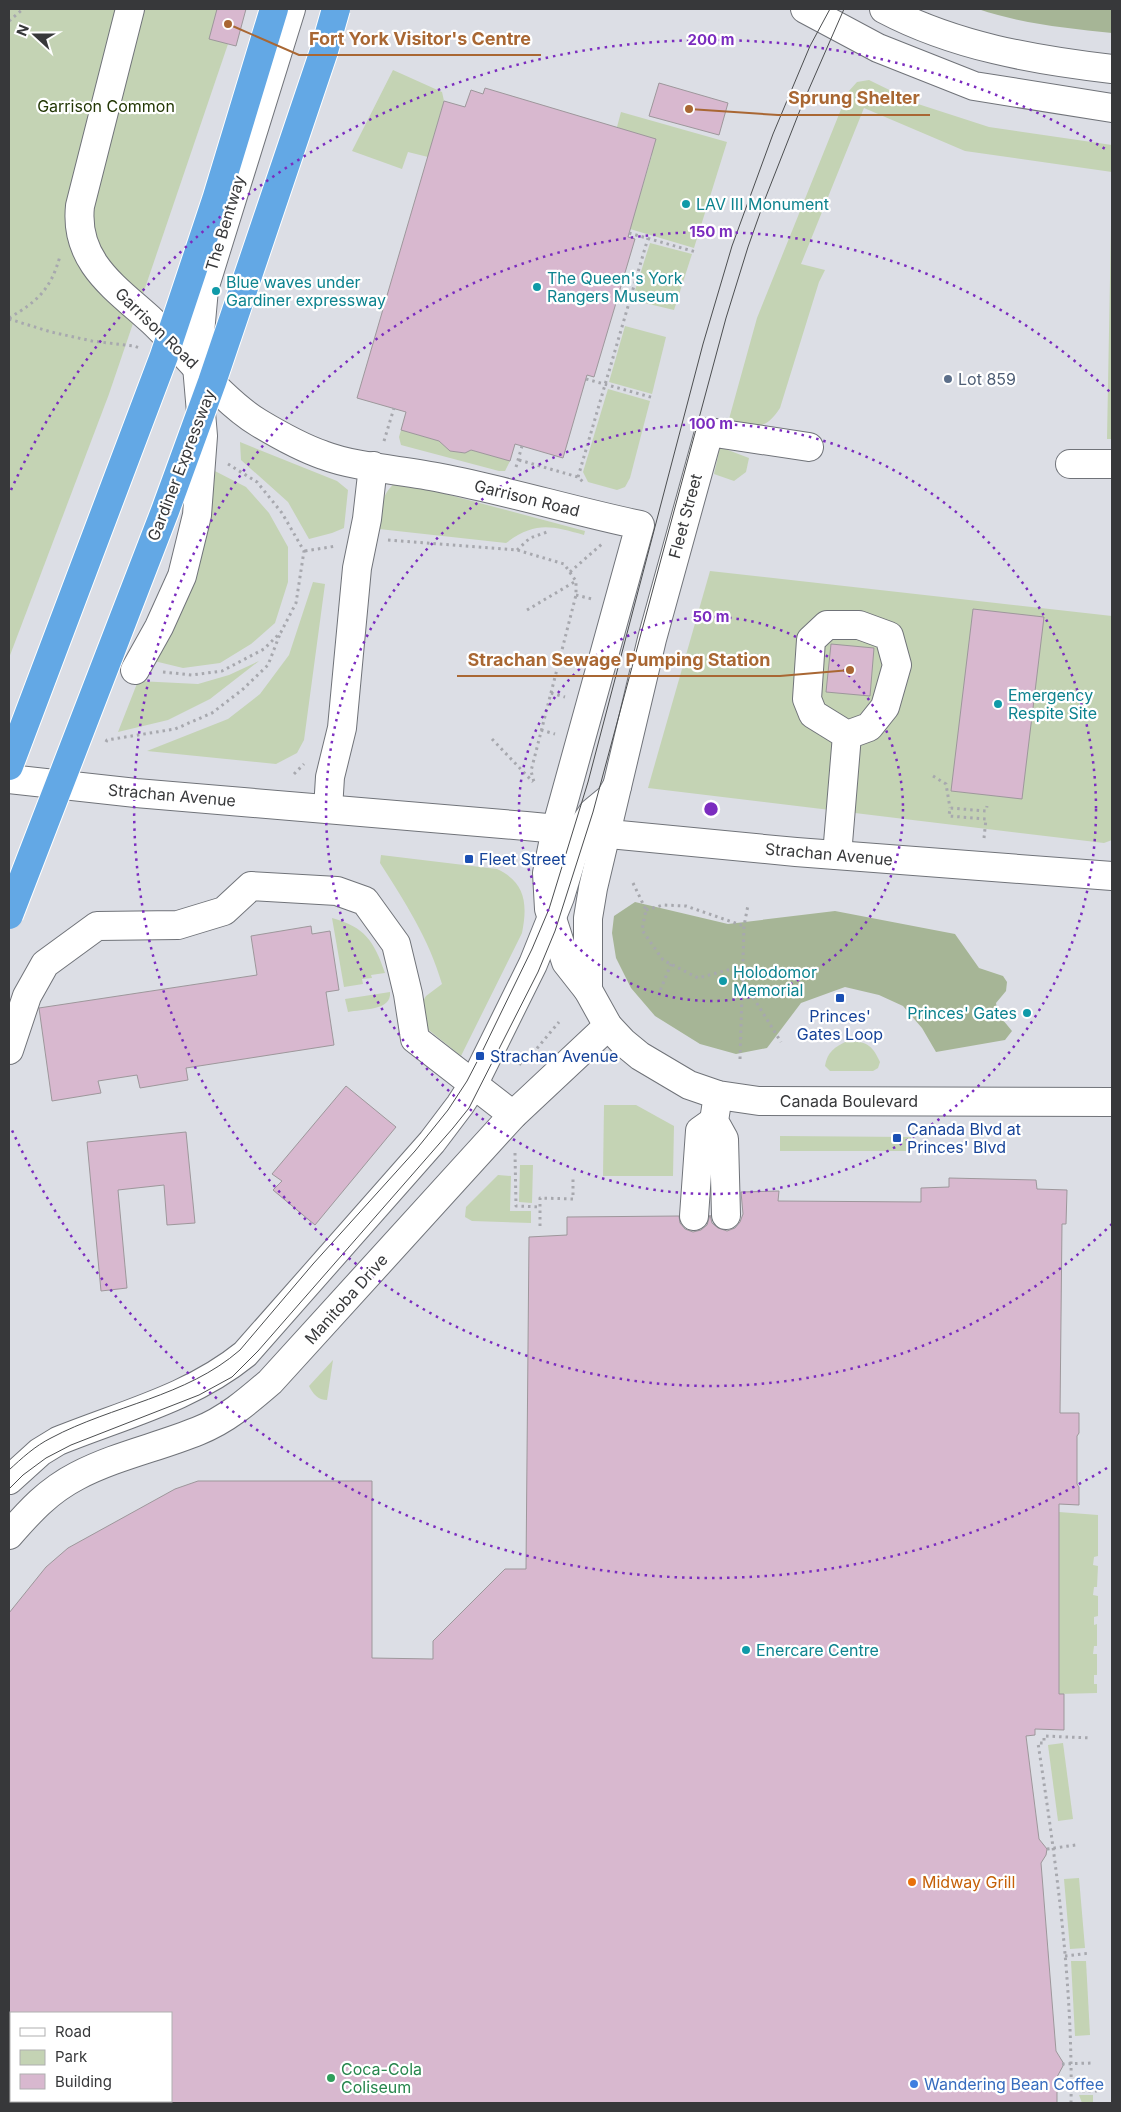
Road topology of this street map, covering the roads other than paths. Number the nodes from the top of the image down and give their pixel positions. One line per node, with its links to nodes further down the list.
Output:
1 (130, 9): 10 (street, Garrison Road)
2 (274, 9): 18 (highway, bridge)
3 (291, 9): 10 (street, The Bentway)
4 (336, 9): 24 (highway, Gardiner Expressway, bridge)
5 (343, 9): 11 (street)
6 (805, 9): 9 (street)
7 (884, 9): 8 (street)
8 (1112, 69)
9 (1112, 108)
10 (197, 366): 11 (street, Garrison Road); 16 (street, The Bentway)
11 (228, 397): 15 (street, Garrison Road)
12 (809, 447): 21 (street, Fleet Street)
13 (1070, 464): 14 (street)
14 (1112, 464)
15 (378, 466): 20 (street); 21 (street, Garrison Road)
16 (135, 670)
17 (847, 735): 22 (street)
18 (9, 766)
19 (9, 779): 20 (street, Strachan Avenue)
20 (328, 809): 21 (street, Strachan Avenue)
21 (581, 831): 22 (street, Strachan Avenue); 25 (street); 26 (street)
22 (837, 855): 23 (street, Strachan Avenue)
23 (1112, 876)
24 (9, 915)
25 (552, 919): 26 (street); 29 (street)
26 (588, 990): 27 (street)
27 (608, 1026): 31 (street, Canada Boulevard); 32 (street, Manitoba Drive)
28 (9, 1050): 29 (street)
29 (473, 1085): 32 (street); 35 (street)
30 (1112, 1102): 31 (street, Canada Boulevard)
31 (716, 1108): 33 (street); 34 (street)
32 (513, 1115): 36 (street, Manitoba Drive)
33 (726, 1214)
34 (694, 1216)
35 (9, 1480)
36 (9, 1535)

